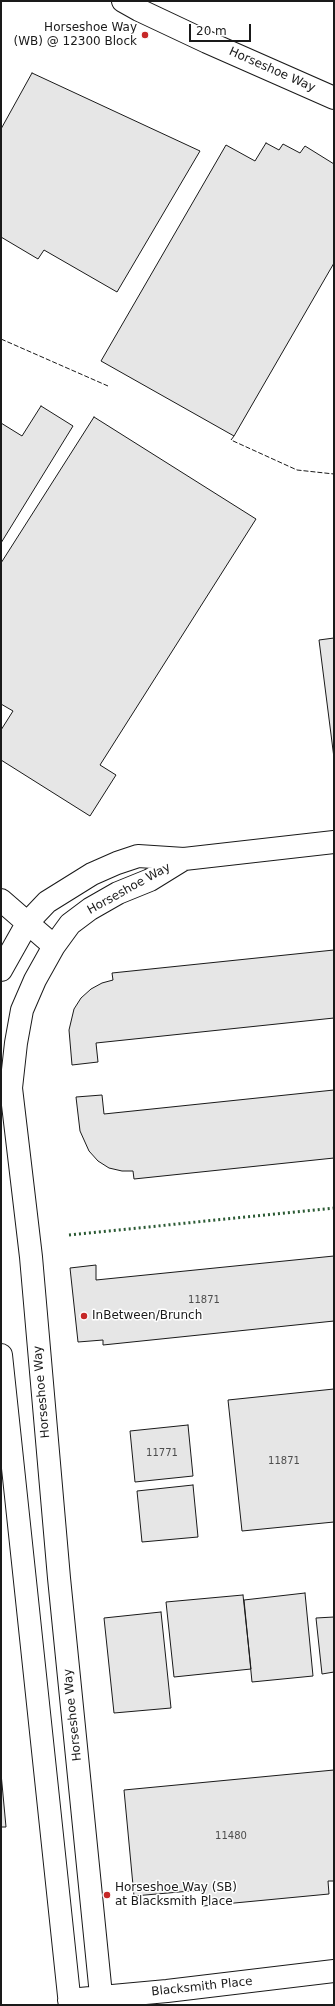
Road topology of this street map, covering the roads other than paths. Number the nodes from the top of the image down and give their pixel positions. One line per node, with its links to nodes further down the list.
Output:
1 (123, 1): 2 (street, Horseshoe Way)
2 (334, 98)
3 (334, 842): 4 (street, Horseshoe Way)
4 (184, 858): 6 (street, Horseshoe Way); 7 (street, Horseshoe Way)
5 (1, 900): 6 (street)
6 (28, 922): 7 (street); 8 (street, Horseshoe Way)
7 (54, 946): 11 (street, Horseshoe Way)
8 (1, 970)
9 (1, 1355): 12 (street)
10 (334, 1971): 11 (street, Blacksmith Place)
11 (102, 2001): 12 (street, Blacksmith Place)
12 (70, 2002)

